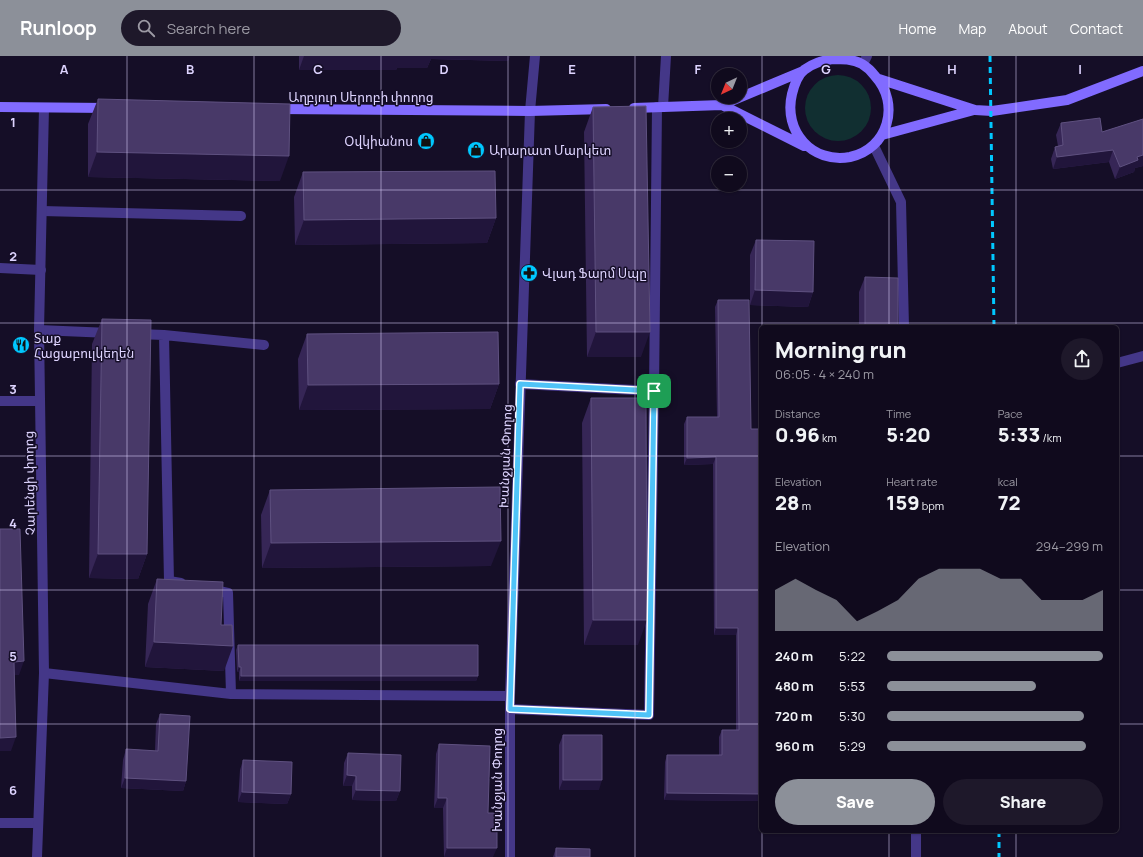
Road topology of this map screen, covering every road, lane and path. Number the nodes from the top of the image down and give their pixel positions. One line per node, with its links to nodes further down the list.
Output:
1 (535, 56): 15 (street, Խանջյան Փողոց)
2 (666, 56): 10 (street)
3 (865, 60): 4 (main road); 6 (main road)
4 (803, 71): 7 (main road); 18 (main road)
5 (1143, 71): 14 (main road)
6 (879, 80): 14 (main road); 16 (main road)
7 (747, 94)
8 (722, 104): 10 (main road, Աղբյուր Սերոբի փողոց); 18 (main road)
9 (0, 107): 11 (main road)
10 (660, 107): 15 (main road, Աղբյուր Սերոբի փողոց); 30 (street)
11 (44, 108): 12 (main road); 19 (street, Չարենցի փողոց)
12 (116, 108)
13 (267, 109): 15 (main road, Աղբյուր Սերոբի փողոց)
14 (975, 110): 16 (main road)
15 (530, 111): 29 (street, Խանջյան Փողոց)
16 (882, 135): 17 (main road)
17 (874, 146): 18 (main road); 23 (street)
18 (809, 149)
19 (42, 211): 20 (street); 22 (street, Չարենցի փողոց)
20 (241, 216)
21 (0, 268): 22 (street)
22 (41, 270): 24 (street, Չարենցի փողոց)
23 (904, 325)
24 (39, 330): 25 (street); 32 (street, Չարենցի փողոց)
25 (164, 335): 26 (street); 34 (street)
26 (264, 345)
27 (1143, 356): 28 (street)
28 (1119, 362)
29 (520, 384): 30 (street); 35 (street, Խանջյան Փողոց)
30 (654, 391): 36 (street)
31 (0, 401): 32 (street)
32 (40, 401): 33 (street, Չարենցի փողոց)
33 (44, 673): 34 (street); 38 (street, Չարենցի փողոց)
34 (231, 694): 35 (street)
35 (510, 696): 36 (street, Խանջյան Փողոց)
36 (510, 709): 41 (street, Խանջյան Փողոց)
37 (0, 823): 38 (street)
38 (38, 823): 40 (street, Չարենցի փողոց)
39 (916, 833): 42 (street)
40 (37, 857)
41 (510, 857)
42 (916, 857)

